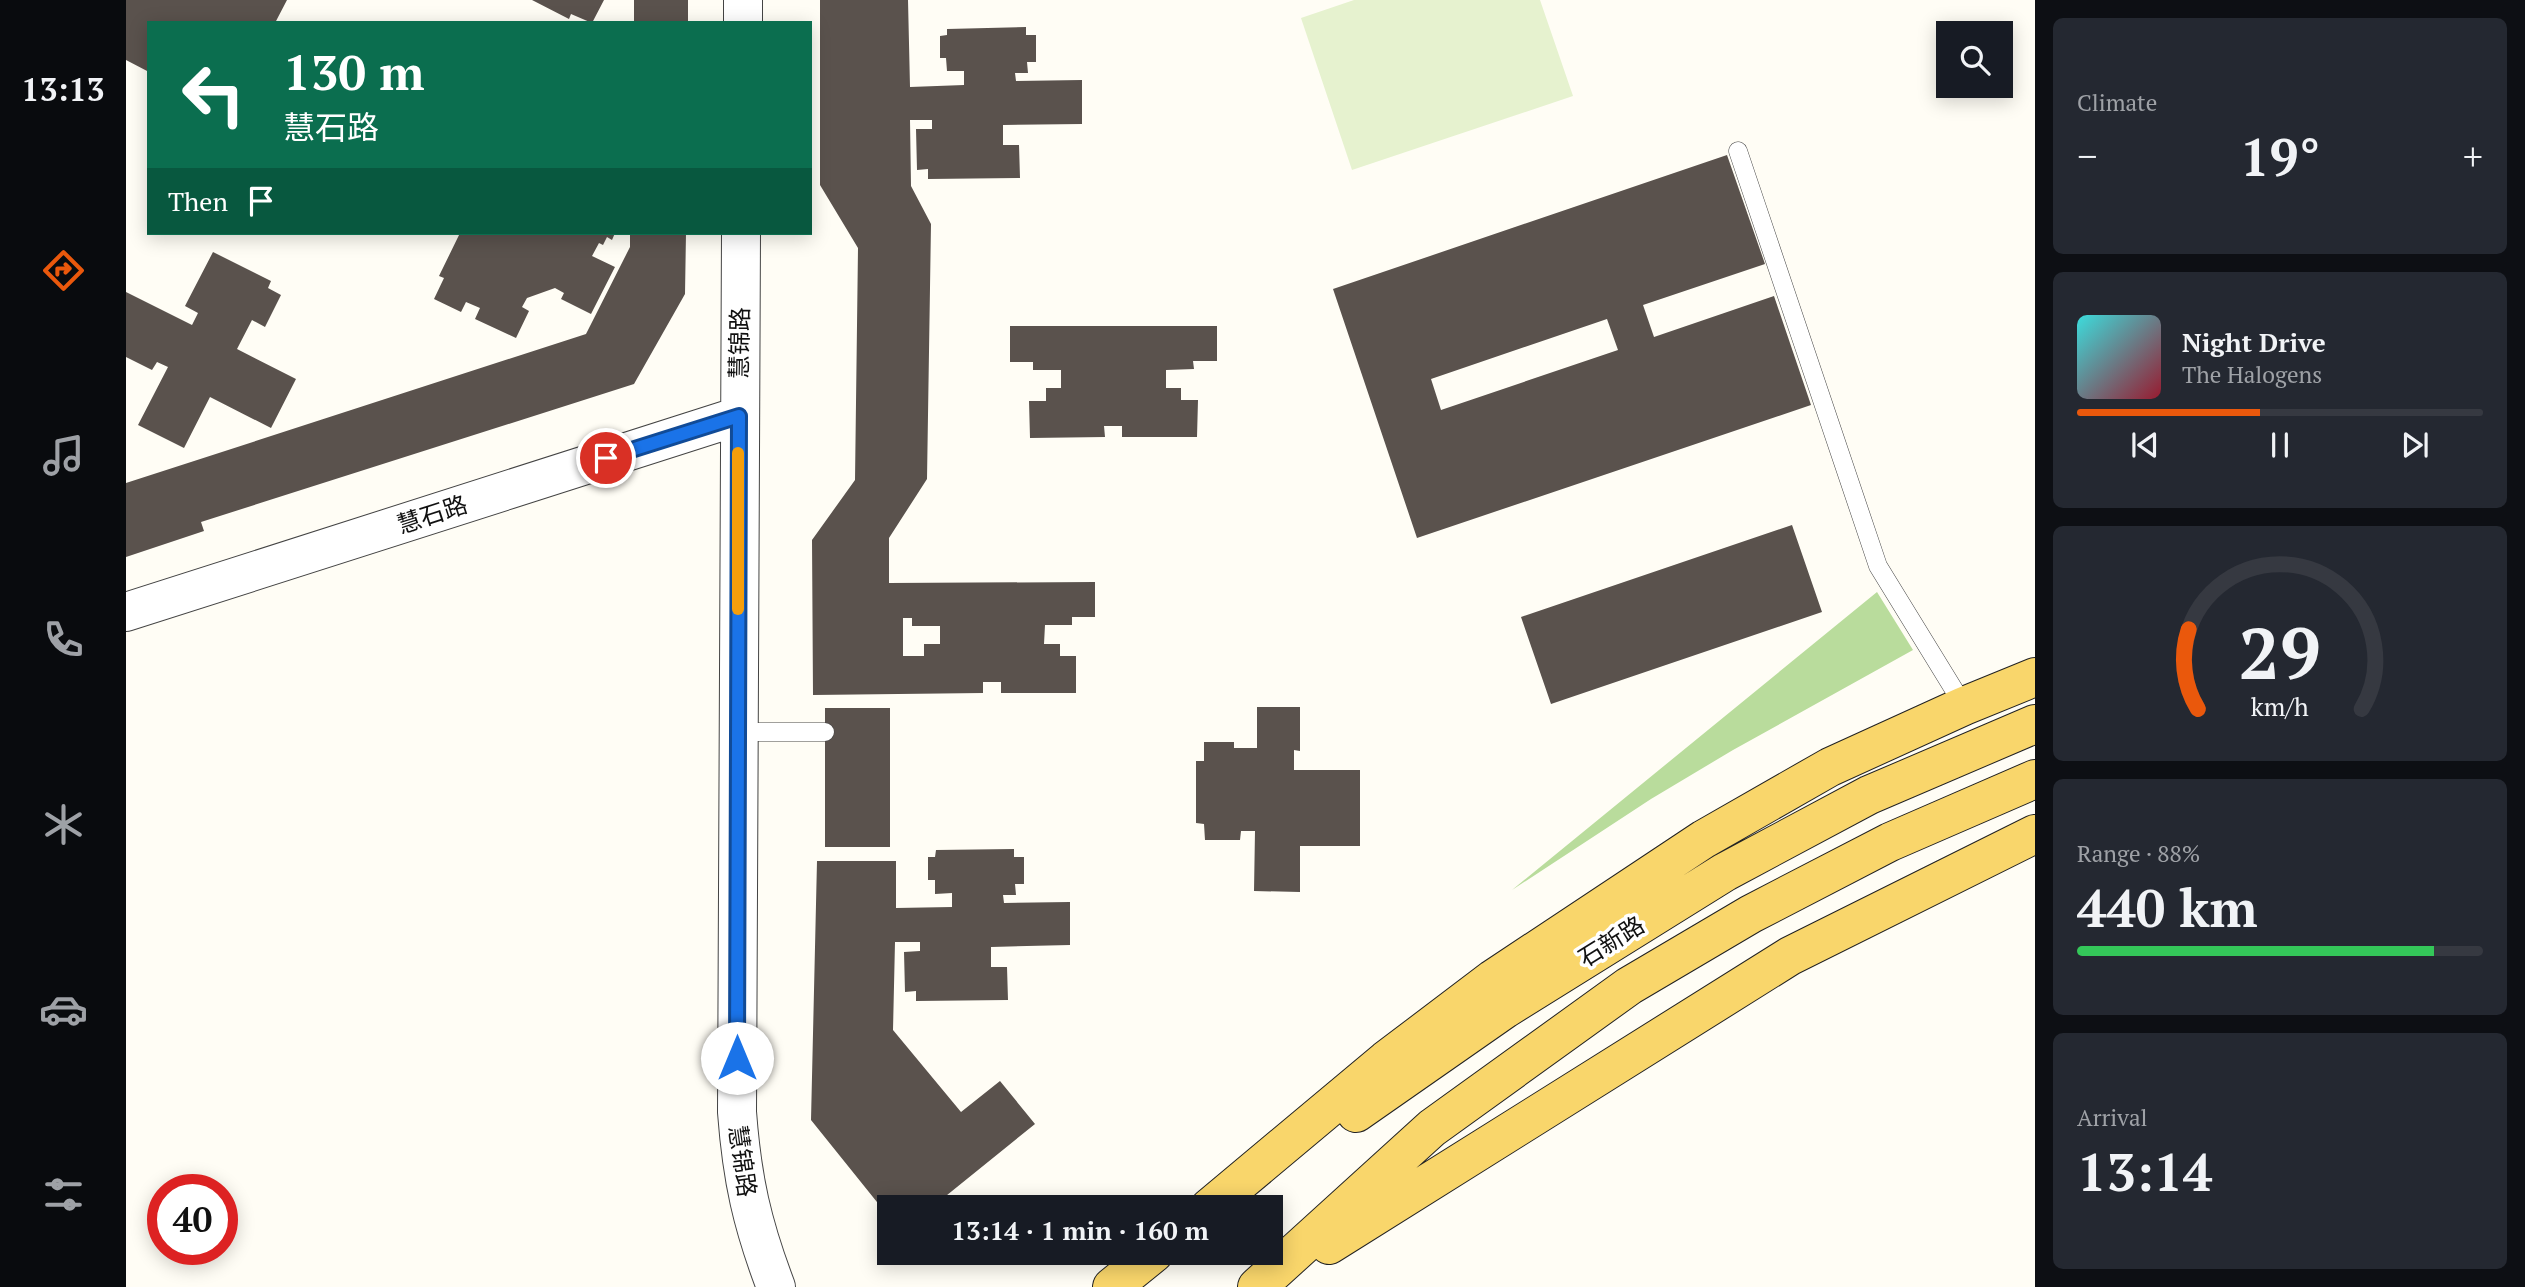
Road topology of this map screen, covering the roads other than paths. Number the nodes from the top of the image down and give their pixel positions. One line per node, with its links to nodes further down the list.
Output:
1 (743, 0): 2 (street)
2 (743, 21)
3 (1738, 151): 8 (lane)
4 (741, 235): 5 (street, 慧锦路)
5 (739, 416): 6 (street, 慧石路); 10 (street, 慧锦路)
6 (126, 612)
7 (2035, 677): 8 (main road)
8 (1964, 706): 14 (main road)
9 (2035, 724): 15 (main road, 石新路)
10 (738, 732): 11 (lane); 17 (street, 慧锦路)
11 (825, 732)
12 (2035, 779): 19 (main road, 石新路)
13 (2035, 834): 19 (main road)
14 (1225, 1195)
15 (1234, 1195)
16 (1139, 1265): 18 (main road)
17 (776, 1287)
18 (1112, 1287)
19 (1259, 1287)

